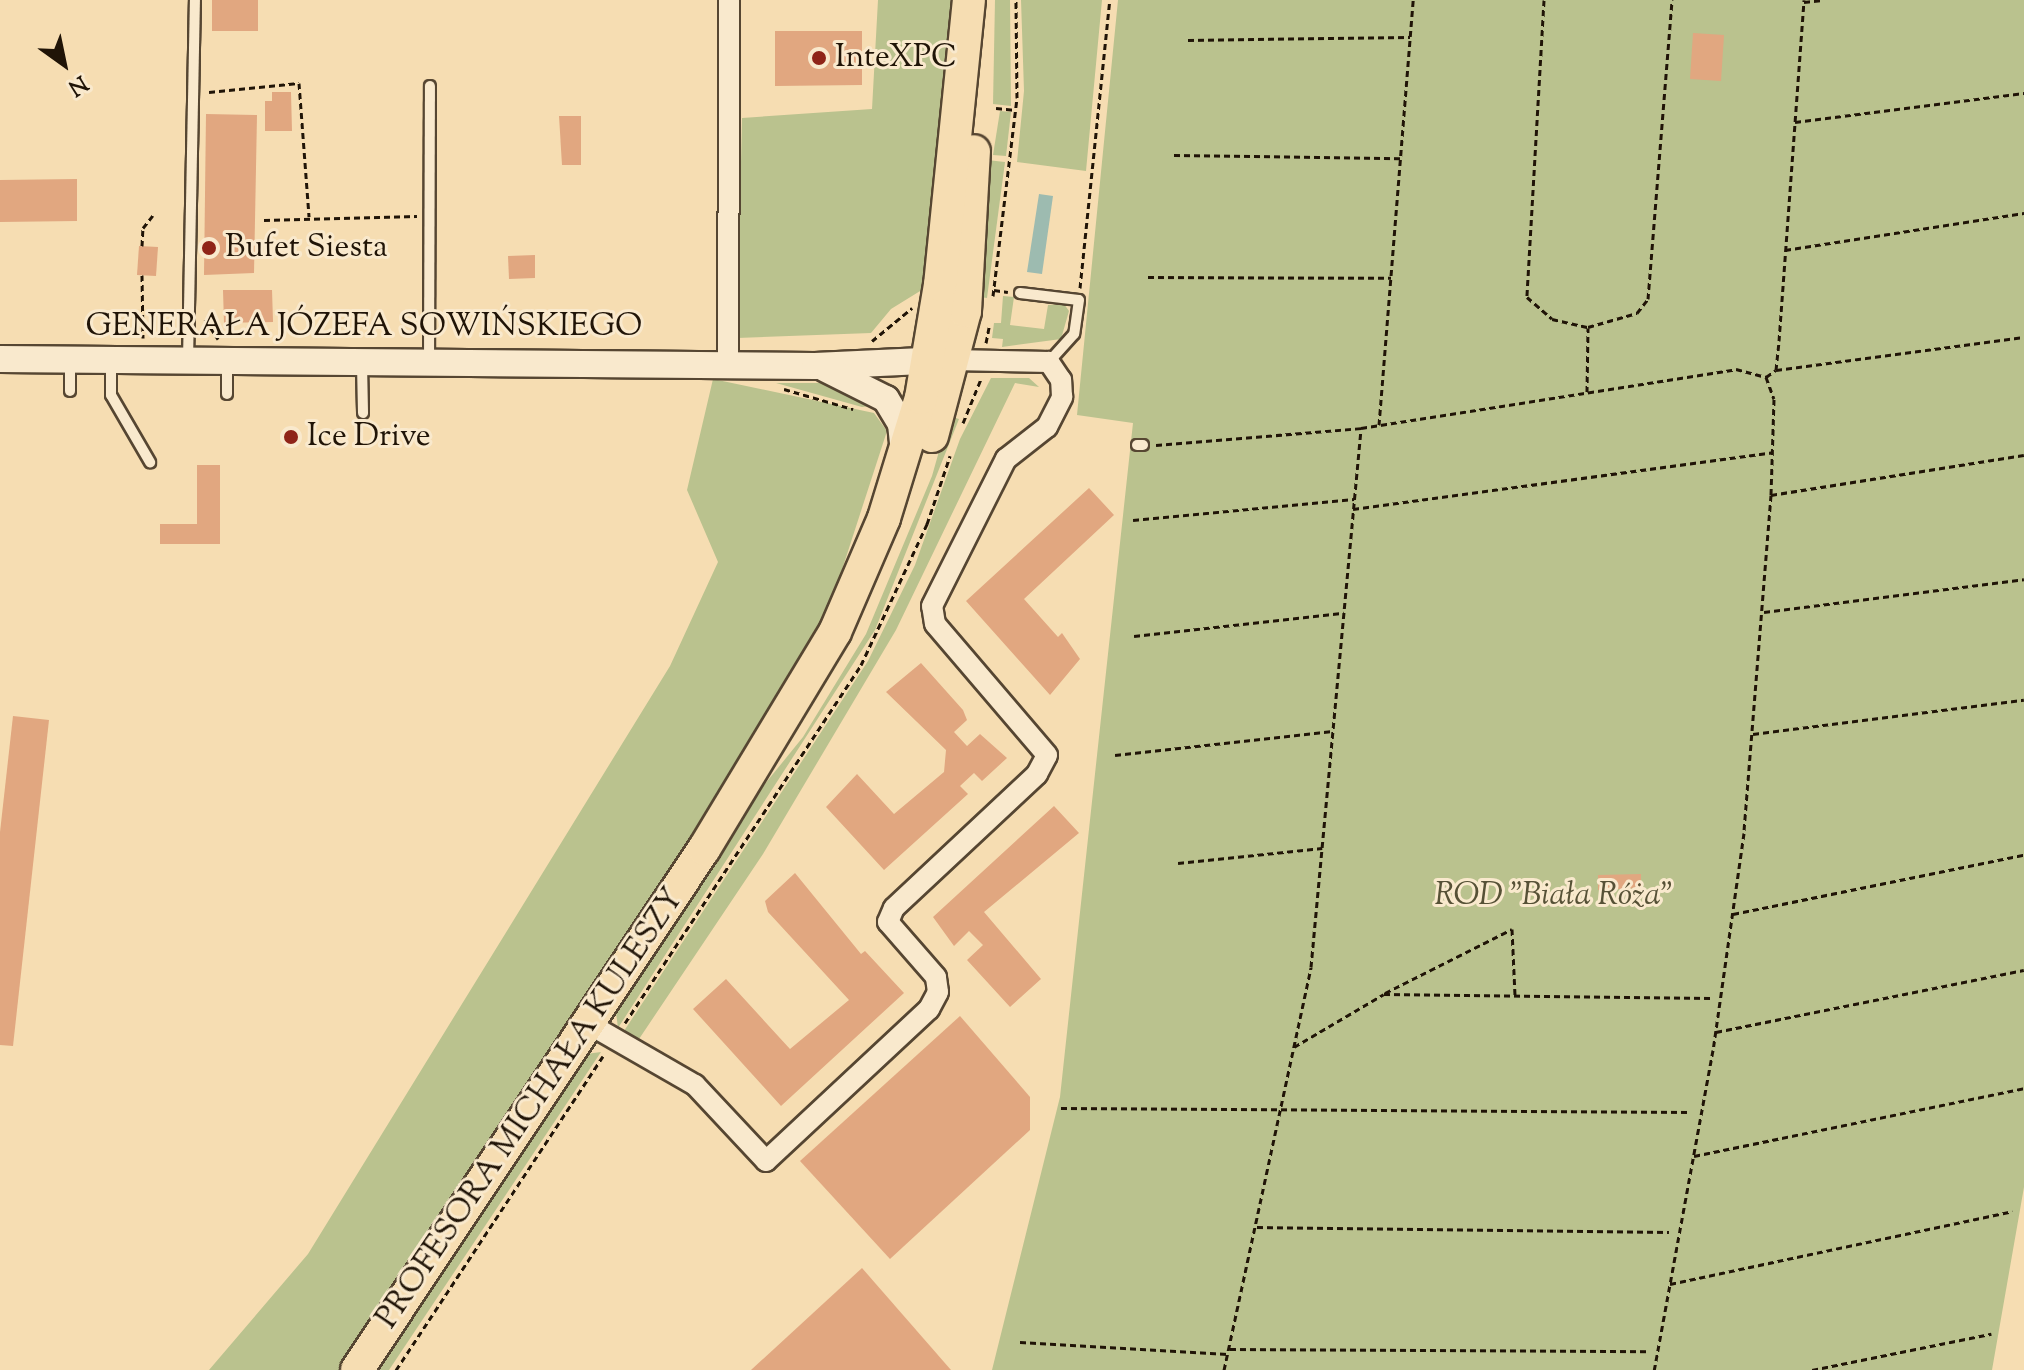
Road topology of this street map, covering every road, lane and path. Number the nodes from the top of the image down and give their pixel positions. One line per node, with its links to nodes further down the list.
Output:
1 (195, 0): 44 (lane)
2 (729, 0): 48 (street)
3 (969, 0): 43 (main road, PROFESORA MICHAŁA KULESZY)
4 (989, 0): 43 (main road, PROFESORA MICHAŁA KULESZY)
5 (1016, 0): 18 (path)
6 (1110, 0): 33 (path)
7 (1413, 0): 12 (path)
8 (1544, 0): 36 (path)
9 (1672, 0): 36 (path)
10 (1823, 0): 11 (path)
11 (1804, 1): 19 (path)
12 (1410, 37): 13 (path); 21 (path)
13 (1188, 40)
14 (430, 86): 46 (lane)
15 (203, 93): 25 (path)
16 (2024, 93): 19 (path)
17 (996, 108): 18 (path)
18 (1016, 110): 34 (path)
19 (1795, 122): 28 (path)
20 (1174, 155): 21 (path)
21 (1400, 158): 31 (path)
22 (2024, 213): 28 (path)
23 (153, 215): 27 (path)
24 (417, 216): 25 (path)
25 (309, 217): 26 (path)
26 (264, 220)
27 (142, 246)
28 (1785, 250): 51 (path)
29 (142, 275): 38 (path)
30 (1148, 277): 31 (path)
31 (1391, 278): 61 (path)
32 (1020, 293): 33 (lane)
33 (1079, 300): 50 (lane)
34 (992, 302)
35 (920, 305): 39 (path)
36 (1588, 327): 56 (path)
37 (2024, 337): 51 (path)
38 (143, 338)
39 (856, 342)
40 (0, 359): 41 (street, GENERAŁA JÓZEFA SOWIŃSKIEGO)
41 (70, 359): 42 (street, GENERAŁA JÓZEFA SOWIŃSKIEGO); 55 (lane)
42 (111, 360): 44 (street, GENERAŁA JÓZEFA SOWIŃSKIEGO); 67 (lane)
43 (940, 360): 49 (street, GENERAŁA JÓZEFA SOWIŃSKIEGO); 50 (street); 66 (main road, PROFESORA MICHAŁA KULESZY); 81 (main road, PROFESORA MICHAŁA KULESZY)
44 (188, 361): 45 (street, GENERAŁA JÓZEFA SOWIŃSKIEGO)
45 (227, 361): 47 (street, GENERAŁA JÓZEFA SOWIŃSKIEGO); 57 (lane)
46 (429, 361): 47 (street, GENERAŁA JÓZEFA SOWIŃSKIEGO); 48 (street, GENERAŁA JÓZEFA SOWIŃSKIEGO)
47 (362, 362): 60 (lane)
48 (728, 363): 49 (street, GENERAŁA JÓZEFA SOWIŃSKIEGO)
49 (815, 366): 66 (street)
50 (1052, 366): 89 (street)
51 (1776, 370): 52 (path)
52 (1766, 377): 56 (path); 64 (path)
53 (981, 379): 59 (path)
54 (776, 387): 58 (path)
55 (70, 391)
56 (1587, 392): 61 (path)
57 (227, 394)
58 (862, 411)
59 (969, 411)
60 (363, 413)
61 (1379, 425): 62 (path)
62 (1361, 428): 63 (path); 69 (path)
63 (1140, 445)
64 (1773, 452): 68 (path); 70 (path)
65 (2024, 455): 68 (path)
66 (904, 458): 81 (main road, PROFESORA MICHAŁA KULESZY)
67 (150, 462)
68 (1771, 495): 73 (path)
69 (1354, 499): 70 (path); 71 (path)
70 (1353, 509): 74 (path)
71 (1133, 520)
72 (2024, 579): 73 (path)
73 (1764, 612): 78 (path)
74 (1344, 613): 75 (path); 77 (path)
75 (1134, 636)
76 (2024, 700): 78 (path)
77 (1333, 731): 79 (path); 80 (path)
78 (1753, 734): 84 (path)
79 (1115, 755)
80 (1322, 848): 83 (path); 91 (path)
81 (704, 849): 89 (main road, PROFESORA MICHAŁA KULESZY)
82 (2024, 855): 84 (path)
83 (1178, 863)
84 (1733, 914): 90 (path)
85 (2024, 970): 90 (path)
86 (1384, 994): 87 (path); 87 (path); 91 (path)
87 (1515, 995): 88 (path)
88 (1711, 998)
89 (589, 1024): 105 (main road, PROFESORA MICHAŁA KULESZY)
90 (1716, 1032): 96 (path)
91 (1294, 1047): 93 (path)
92 (2024, 1088): 96 (path)
93 (1282, 1106): 94 (path); 95 (path); 98 (path)
94 (1061, 1108)
95 (1691, 1112)
96 (1694, 1156): 100 (path)
97 (2012, 1211): 100 (path)
98 (1255, 1227): 99 (path); 103 (path)
99 (1669, 1232)
100 (1670, 1284): 107 (path)
101 (1991, 1334): 108 (path)
102 (1020, 1342): 103 (path)
103 (1228, 1351): 104 (path); 106 (path)
104 (1650, 1351)
105 (357, 1370)
106 (1224, 1370)
107 (1654, 1370)
108 (1812, 1370)

